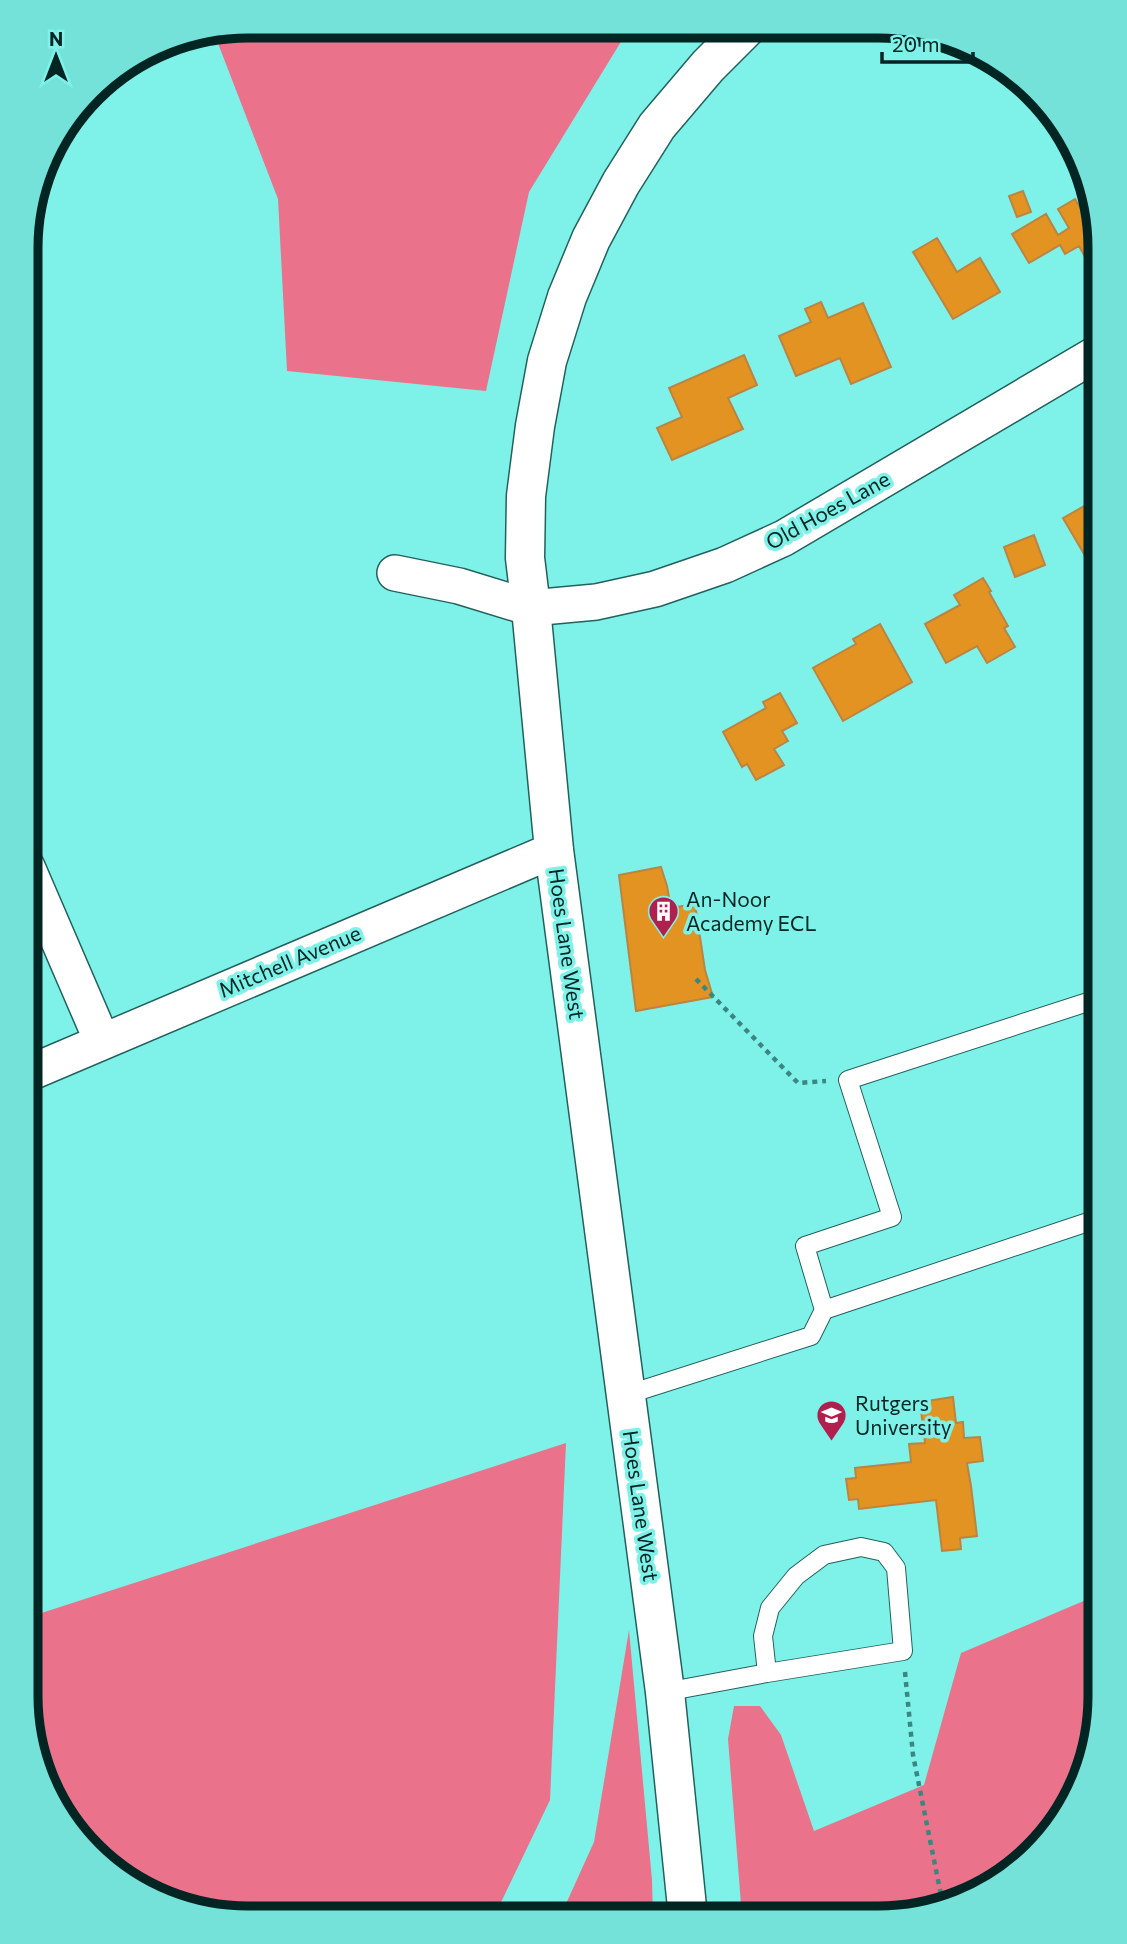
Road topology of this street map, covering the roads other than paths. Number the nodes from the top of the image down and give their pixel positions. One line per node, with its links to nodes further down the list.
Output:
1 (736, 38): 4 (street, Hoes Lane West)
2 (1088, 359): 4 (street, Old Hoes Lane)
3 (395, 573): 4 (street)
4 (531, 608): 5 (street, Hoes Lane West)
5 (554, 850): 8 (street, Mitchell Avenue); 12 (street, Hoes Lane West)
6 (38, 893): 8 (street)
7 (1088, 1002): 11 (lane)
8 (102, 1041): 9 (street, Mitchell Avenue)
9 (38, 1069)
10 (1088, 1222): 11 (lane)
11 (824, 1310): 12 (lane)
12 (625, 1395): 14 (street, Hoes Lane West)
13 (767, 1673): 13 (lane); 14 (lane)
14 (665, 1692): 15 (street, Hoes Lane West)
15 (687, 1906)

